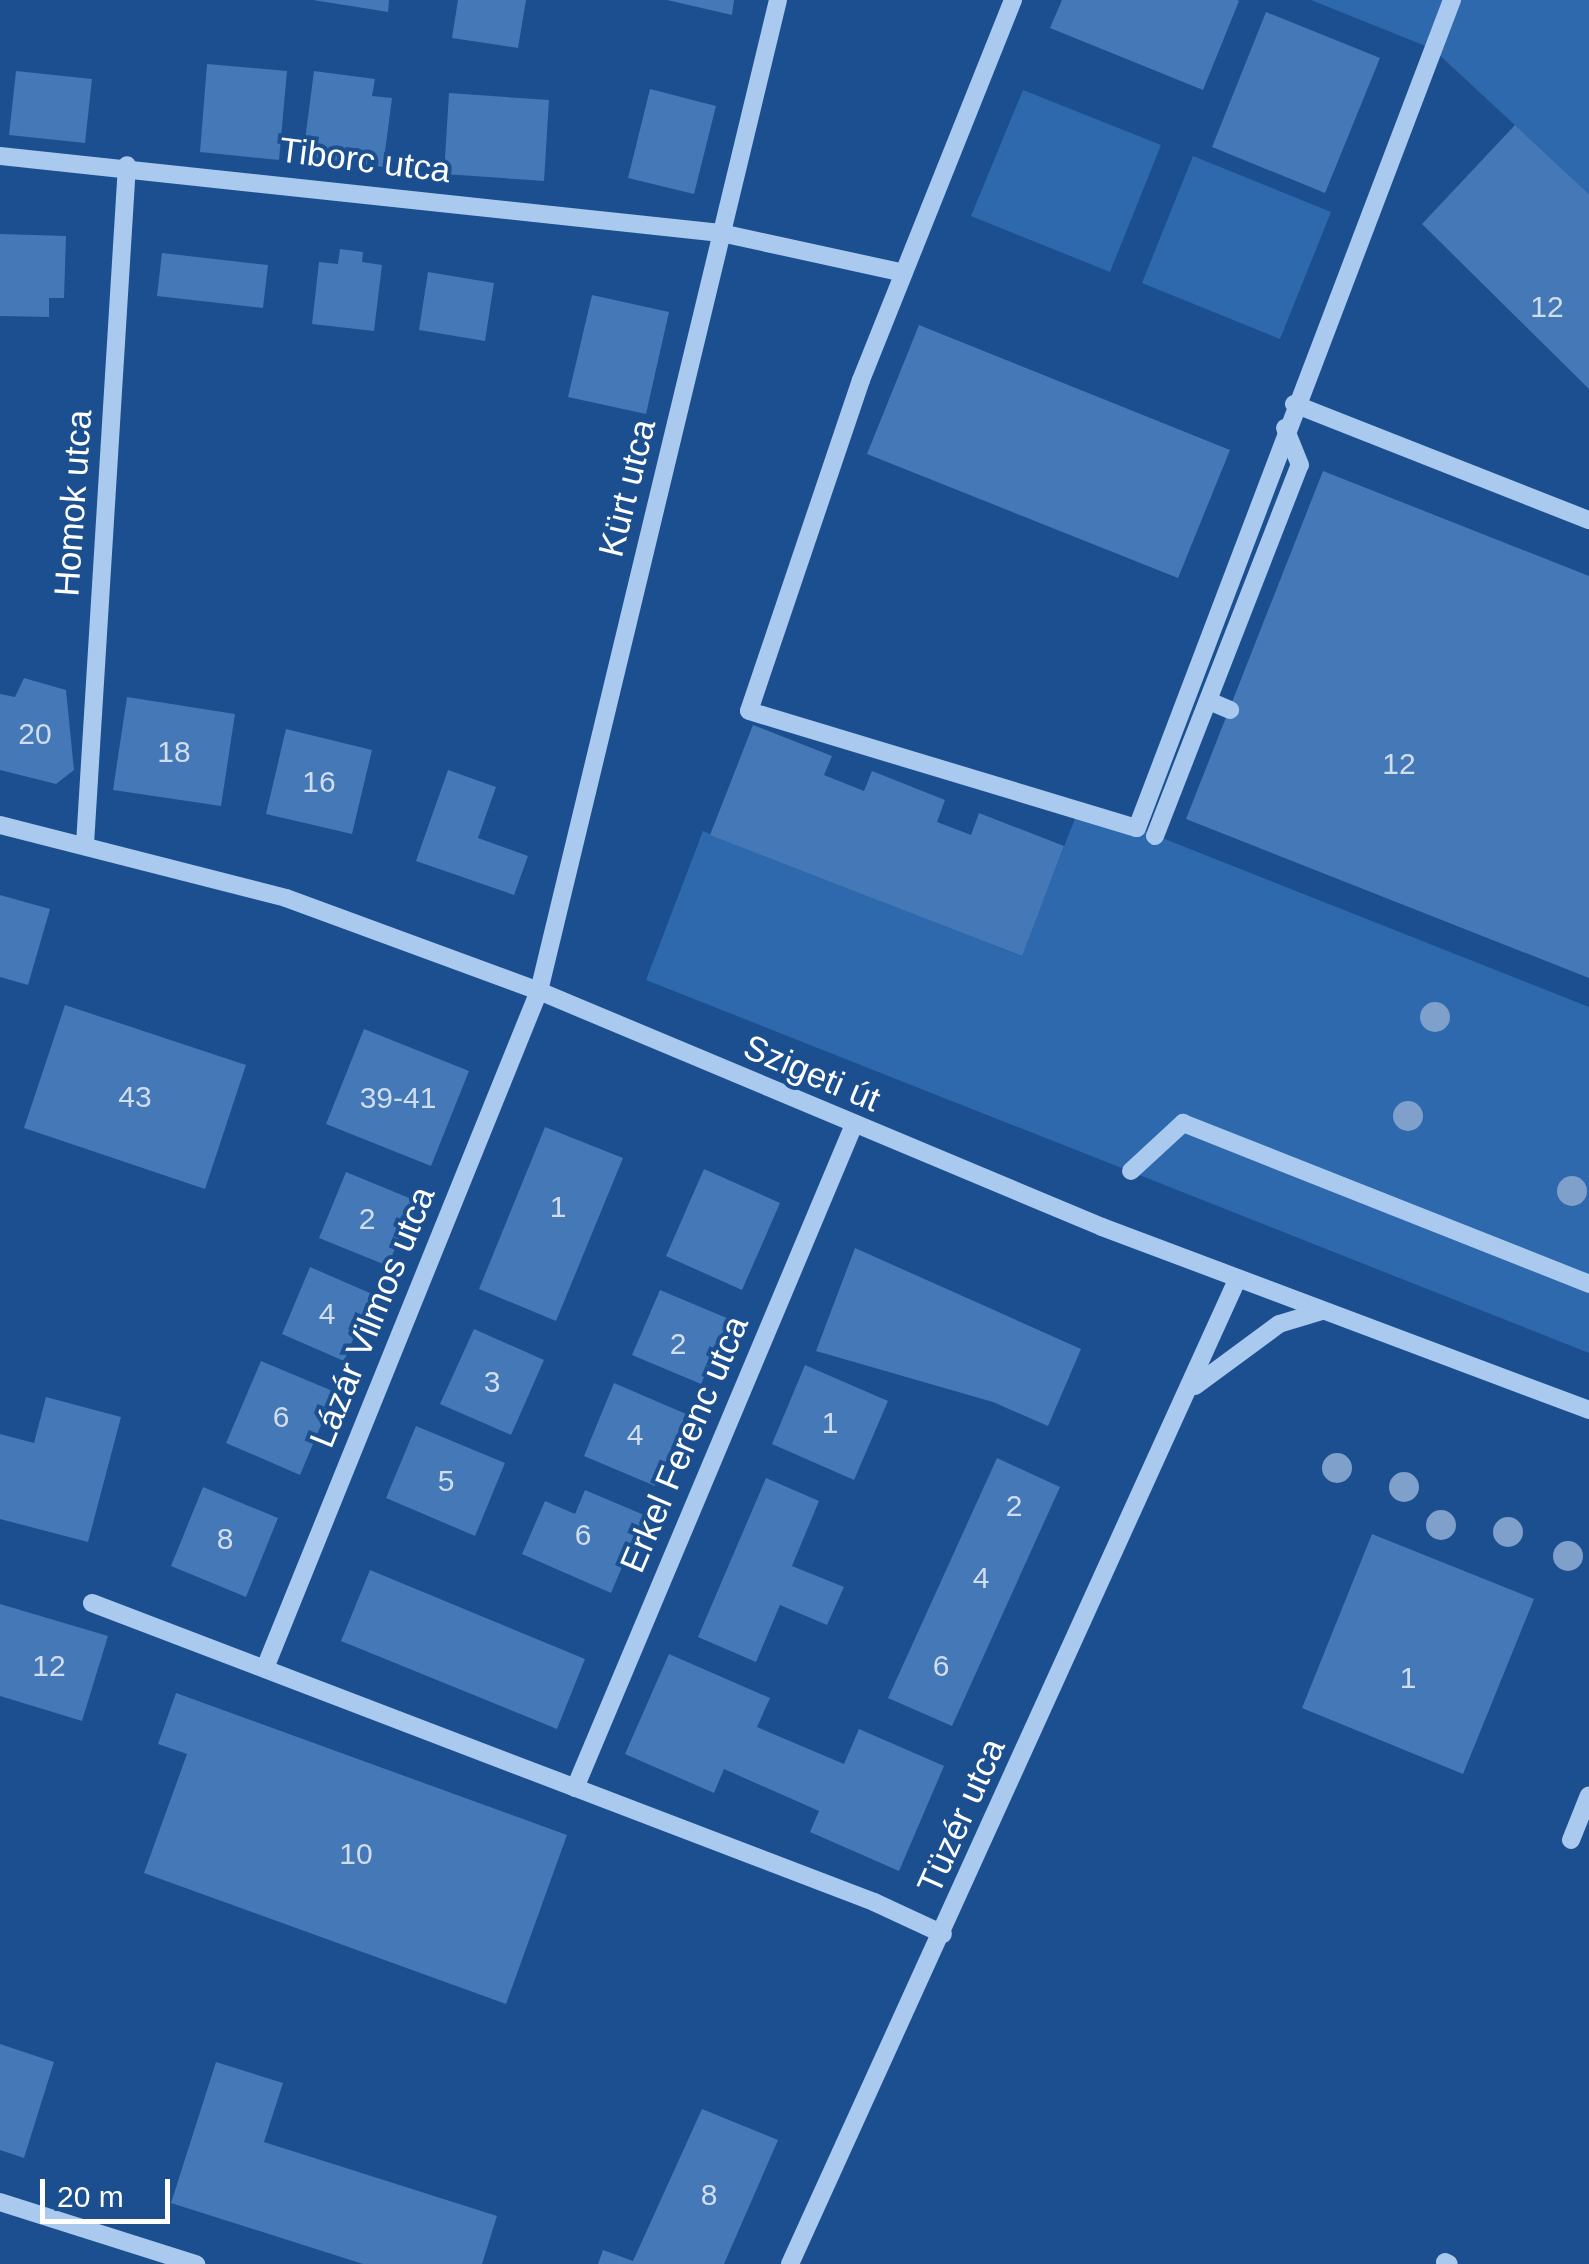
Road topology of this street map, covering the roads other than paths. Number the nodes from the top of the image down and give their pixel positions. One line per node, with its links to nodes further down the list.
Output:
1 (778, 0): 6 (street, Kürt utca)
2 (1014, 0): 7 (street)
3 (1452, 0): 8 (street)
4 (0, 156): 5 (street, Tiborc utca)
5 (127, 165): 6 (street, Tiborc utca); 15 (street, Homok utca)
6 (721, 234): 7 (street, Tiborc utca); 16 (street, Kürt utca)
7 (904, 273): 14 (street)
8 (1294, 404): 9 (street); 10 (street)
9 (1284, 428): 11 (street); 14 (street)
10 (1589, 520)
11 (1209, 700): 12 (street); 14 (street)
12 (1230, 710)
13 (0, 825): 15 (street, Szigeti út)
14 (1146, 832)
15 (85, 844): 16 (street, Szigeti út)
16 (539, 991): 17 (street, Szigeti út); 25 (street, Lázár Vilmos utca)
17 (853, 1126): 19 (street, Szigeti út); 26 (street, Erkel Ferenc utca)
18 (1131, 1172): 20 (street)
19 (1237, 1280): 21 (street, Szigeti út); 22 (street, Tüzér utca)
20 (1589, 1284)
21 (1322, 1311): 22 (street, Tüzér utca); 23 (street, Szigeti út)
22 (1187, 1394): 29 (street, Tüzér utca)
23 (1589, 1410)
24 (92, 1603): 25 (street)
25 (265, 1668): 26 (street)
26 (574, 1788): 29 (street)
27 (1589, 1795): 28 (street)
28 (1571, 1840)
29 (943, 1934): 32 (street, Tüzér utca)
30 (0, 2202): 31 (street)
31 (196, 2264)
32 (790, 2264)

